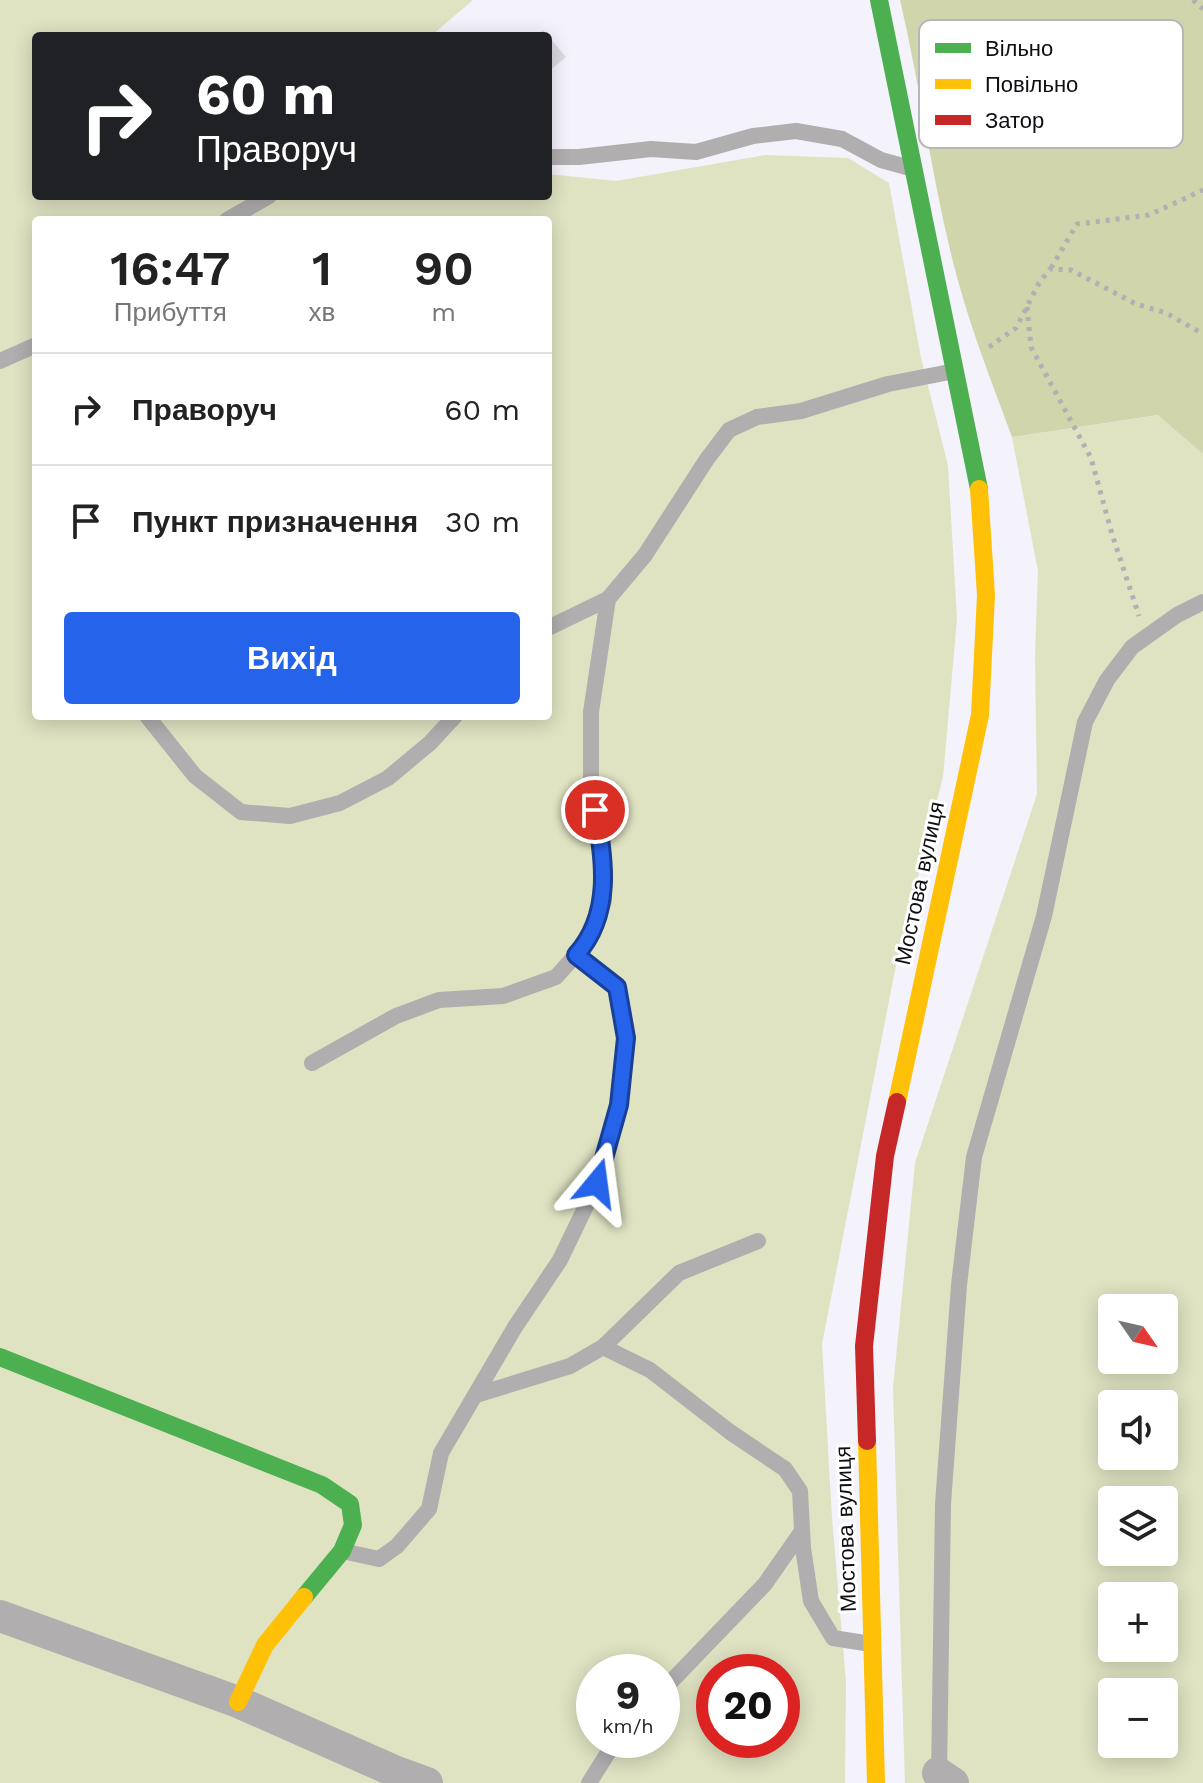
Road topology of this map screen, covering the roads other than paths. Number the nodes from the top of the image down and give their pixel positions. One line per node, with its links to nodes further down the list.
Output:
1 (879, 0): 3 (street, Мостова вулиця)
2 (552, 157): 3 (lane)
3 (915, 170): 8 (street, Мостова вулиця)
4 (262, 200): 5 (lane)
5 (234, 216)
6 (32, 347): 7 (lane)
7 (0, 361)
8 (956, 370): 9 (lane); 23 (street, Мостова вулиця)
9 (608, 599): 11 (lane); 14 (lane)
10 (1203, 602): 27 (lane)
11 (552, 626)
12 (150, 720): 13 (lane)
13 (451, 720)
14 (576, 955): 15 (lane); 19 (lane)
15 (312, 1063)
16 (758, 1241): 17 (lane)
17 (603, 1347): 19 (lane); 20 (lane)
18 (0, 1357): 21 (street)
19 (476, 1395): 21 (lane)
20 (802, 1531): 23 (lane); 24 (lane)
21 (342, 1551): 25 (street)
22 (0, 1616): 25 (street)
23 (872, 1644): 30 (street, Мостова вулиця)
24 (680, 1672)
25 (238, 1702): 28 (street)
26 (605, 1758): 29 (lane)
27 (943, 1780)
28 (427, 1783)
29 (589, 1783)
30 (876, 1783)

